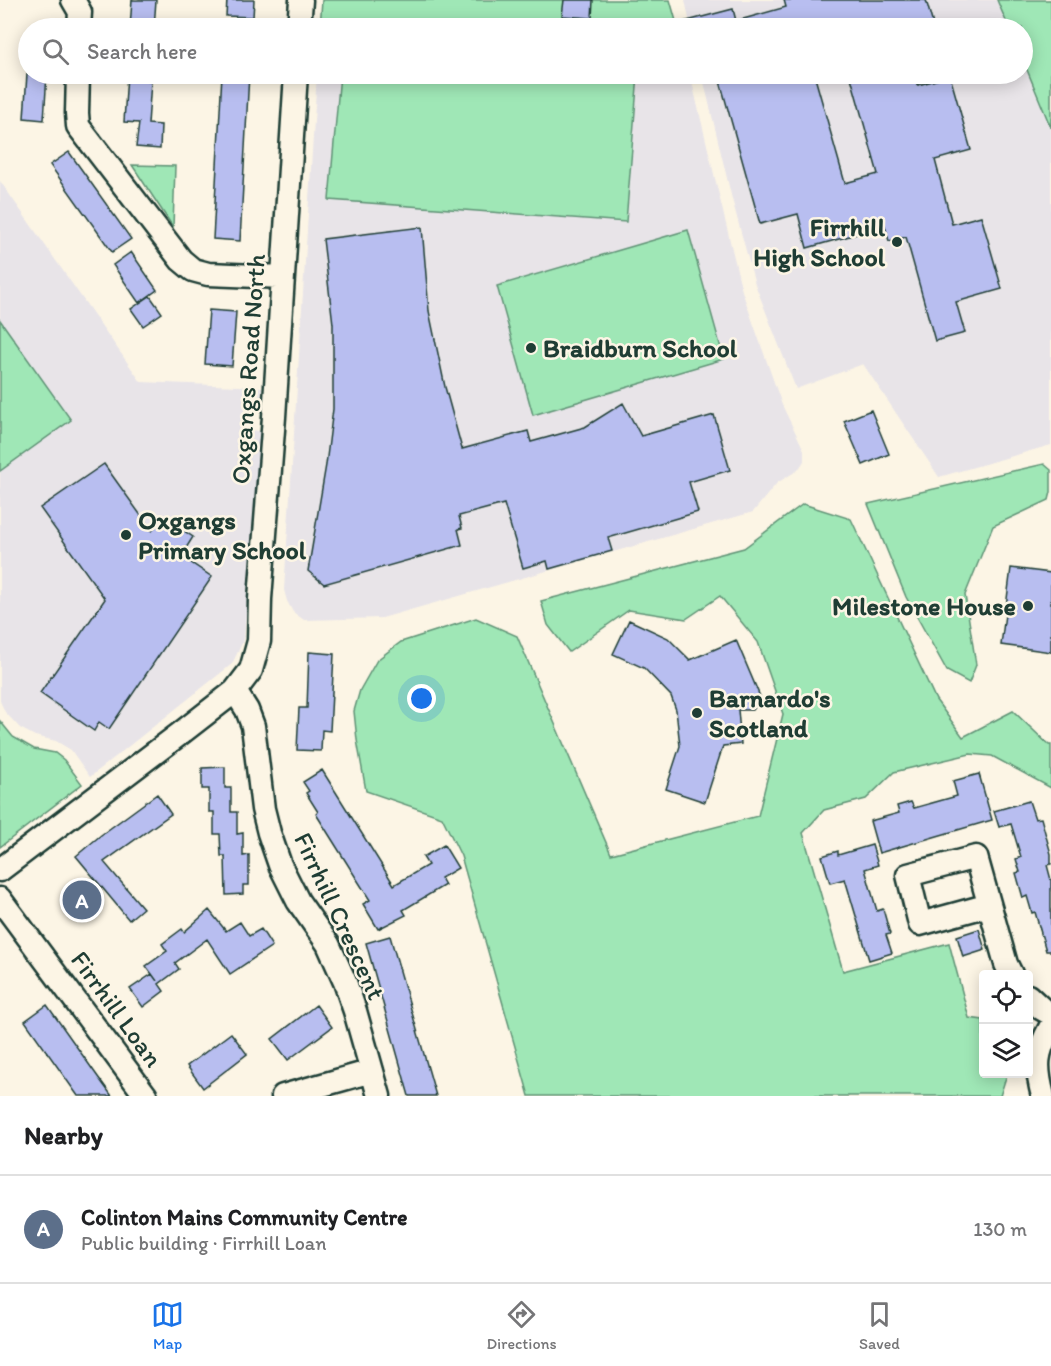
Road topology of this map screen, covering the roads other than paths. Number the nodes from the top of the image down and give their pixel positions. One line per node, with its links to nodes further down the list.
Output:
1 (73, 0): 3 (street)
2 (301, 0): 4 (street)
3 (80, 18)
4 (300, 18)
5 (78, 84): 7 (street)
6 (295, 84): 7 (street, Oxgangs Road North)
7 (283, 277): 8 (street, Oxgangs Road North)
8 (235, 691): 9 (street, Oxgangs Road North); 16 (street, Firrhill Crescent)
9 (0, 870)
10 (0, 899): 17 (street, Firrhill Loan)
11 (989, 905): 12 (street)
12 (1009, 970)
13 (1033, 1000): 14 (street)
14 (1051, 1014)
15 (1051, 1026): 20 (street)
16 (372, 1071): 18 (street); 19 (street, Firrhill Crescent)
17 (146, 1096)
18 (284, 1096)
19 (379, 1096)
20 (1043, 1096)

